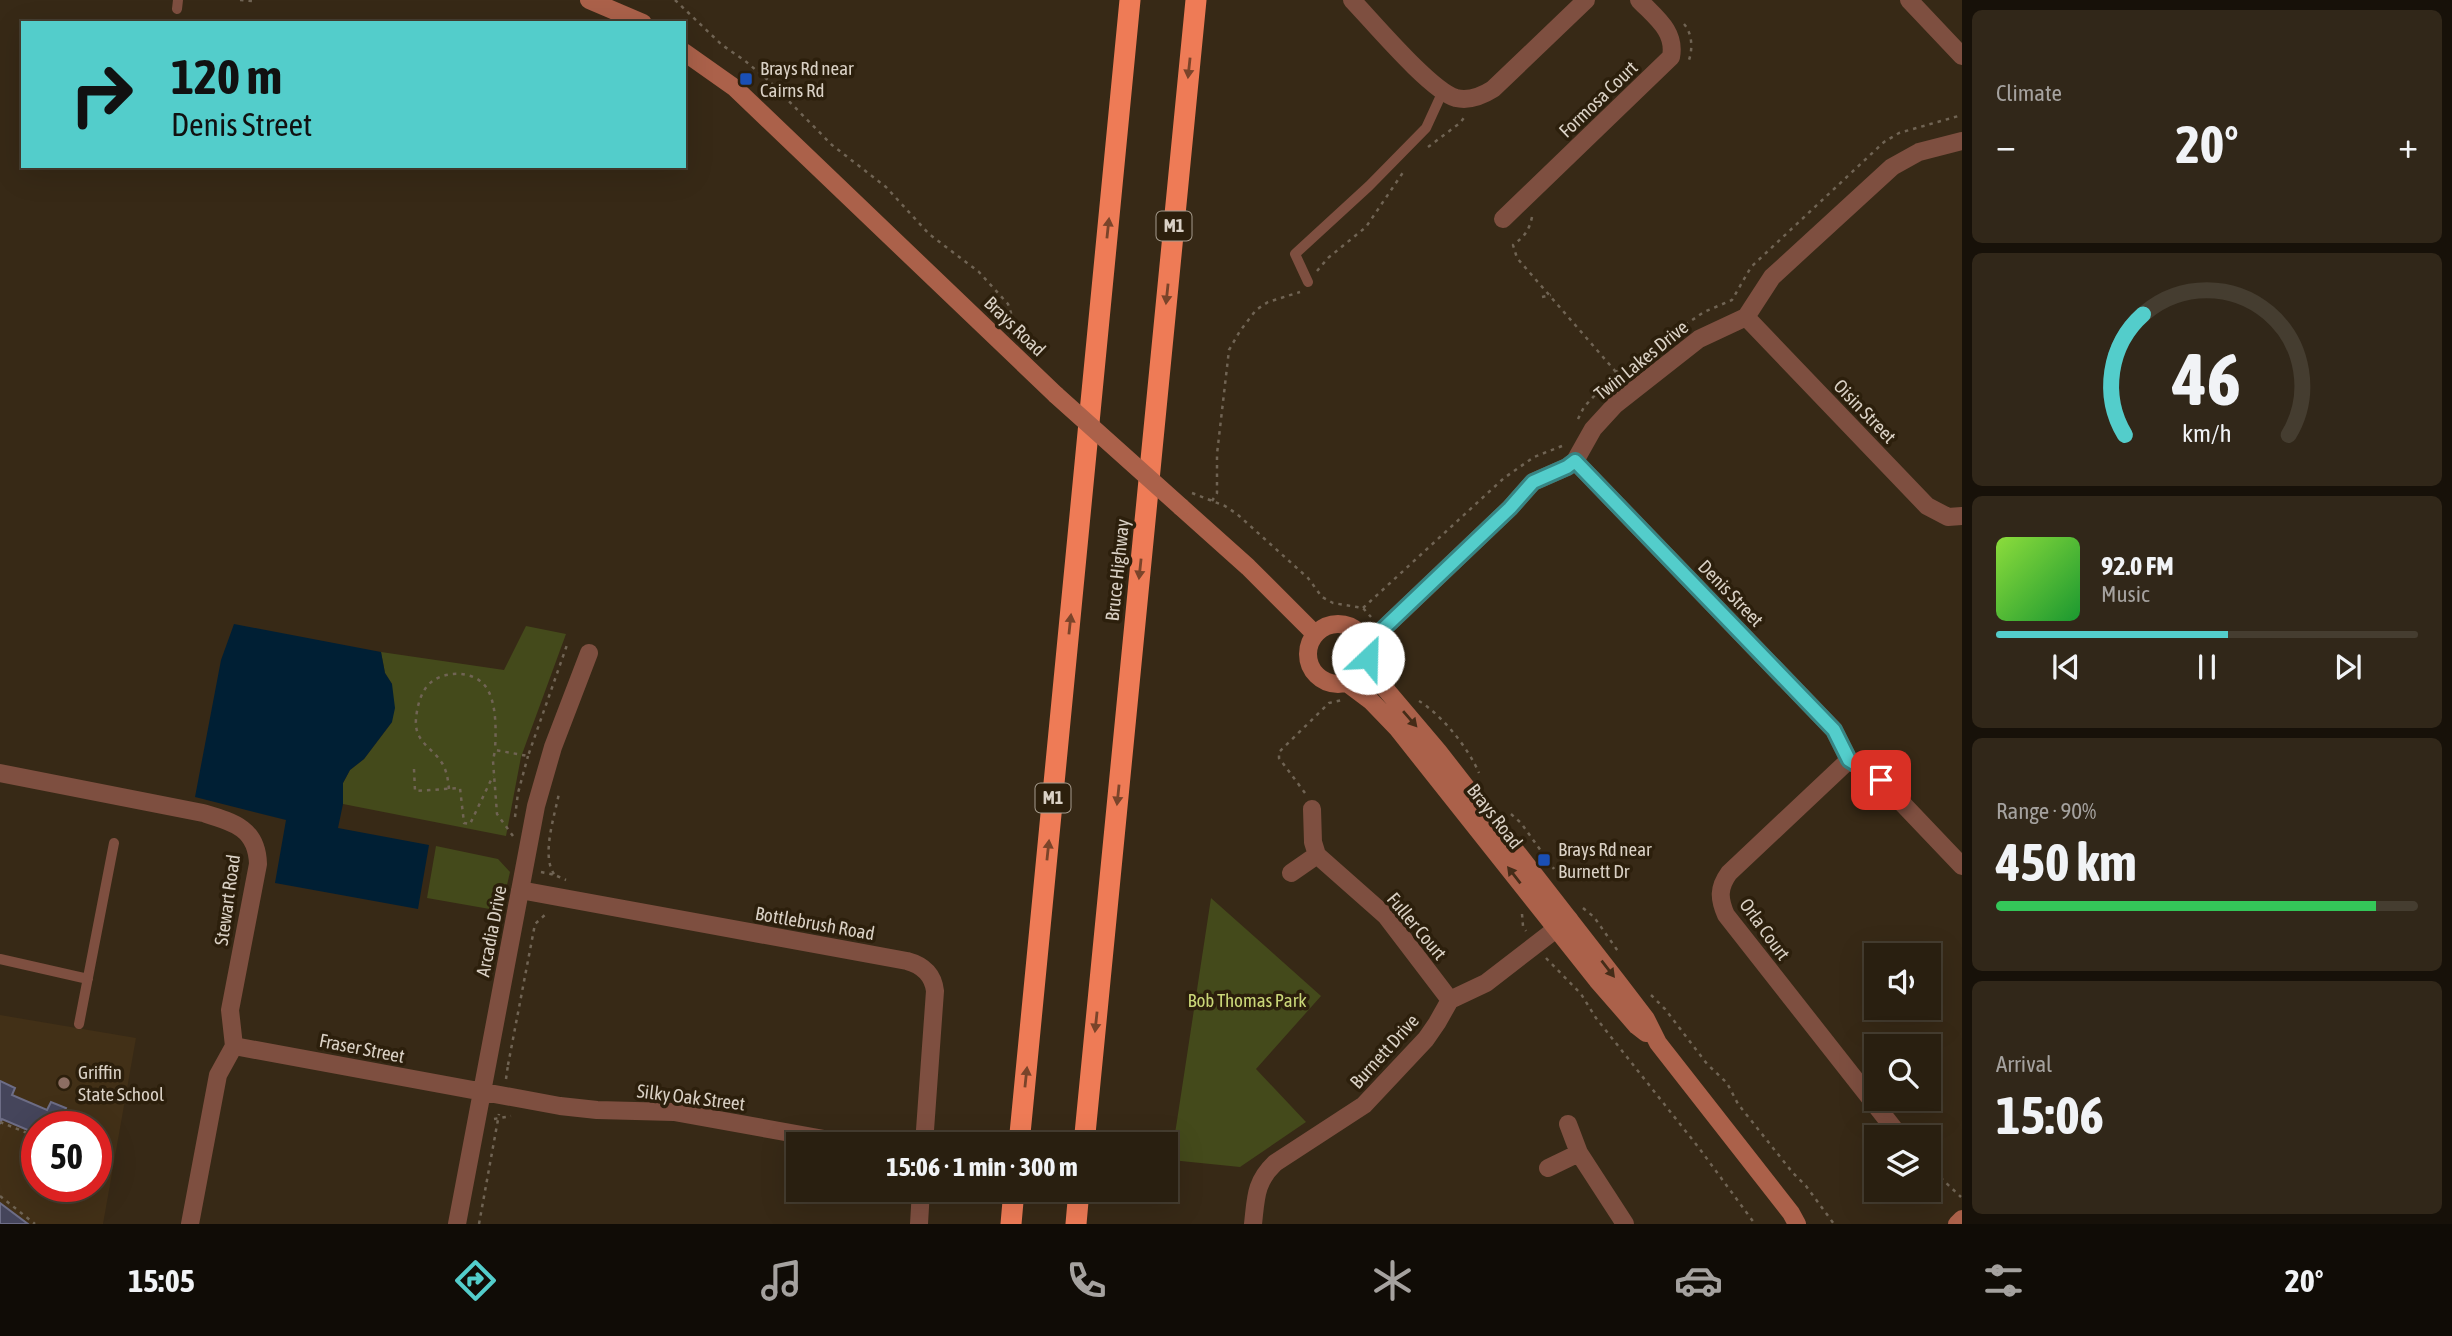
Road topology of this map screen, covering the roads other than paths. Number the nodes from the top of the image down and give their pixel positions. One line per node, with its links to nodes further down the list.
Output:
1 (589, 0): 9 (main road)
2 (625, 0): 10 (main road)
3 (1130, 0): 44 (highway, M1, one-way to 3)
4 (1196, 0): 45 (highway, Bruce Highway / M1, one-way to 45)
5 (1352, 0): 13 (street)
6 (1586, 0): 13 (street)
7 (1639, 0): 15 (street, Formosa Court)
8 (1909, 0): 12 (street)
9 (640, 21)
10 (643, 21)
11 (686, 53): 20 (main road, Brays Road, bridge)
12 (1962, 56)
13 (1443, 92): 16 (lane)
14 (1962, 141): 17 (street)
15 (1503, 219)
16 (1308, 282)
17 (1746, 317): 18 (street, Twin Lakes Drive); 19 (street, Oisin Street)
18 (1575, 461): 21 (street); 25 (street, Denis Street)
19 (1962, 516)
20 (1315, 634): 21 (main road); 24 (main road)
21 (1366, 641): 23 (main road)
22 (589, 653): 32 (street, Arcadia Drive)
23 (1366, 666): 24 (main road); 33 (main road, Brays Road, one-way to 33)
24 (1346, 692): 33 (main road, Brays Road, one-way to 24)
25 (1849, 760): 30 (street); 41 (street, Orla Court)
26 (0, 774): 38 (street, Stewart Road)
27 (1312, 809): 29 (street)
28 (114, 843): 35 (lane)
29 (1317, 855): 31 (street); 36 (street, Fuller Court)
30 (1962, 866)
31 (1291, 873)
32 (520, 890): 39 (street, Arcadia Drive); 43 (street, Bottlebrush Road)
33 (1562, 924): 36 (street); 51 (main road, Brays Road)
34 (0, 959): 35 (lane)
35 (88, 979): 37 (lane)
36 (1450, 1000): 58 (street, Burnett Drive)
37 (79, 1024)
38 (234, 1045): 39 (street, Fraser Street); 53 (street)
39 (482, 1092): 42 (street, Silky Oak Street); 54 (street, Arcadia Drive)
40 (1569, 1124): 46 (street)
41 (1891, 1125)
42 (786, 1132)
43 (926, 1132)
44 (1020, 1132)
45 (1085, 1132)
46 (1579, 1153): 47 (street); 59 (street)
47 (1548, 1168)
48 (920, 1202): 55 (street)
49 (1013, 1202): 56 (highway)
50 (1078, 1202): 57 (highway)
51 (1794, 1218): 60 (main road, Brays Road)
52 (1962, 1219): 61 (main road)
53 (190, 1224)
54 (457, 1224)
55 (919, 1224)
56 (1011, 1224)
57 (1076, 1224)
58 (1253, 1224)
59 (1625, 1224)
60 (1810, 1224)
61 (1957, 1224)

